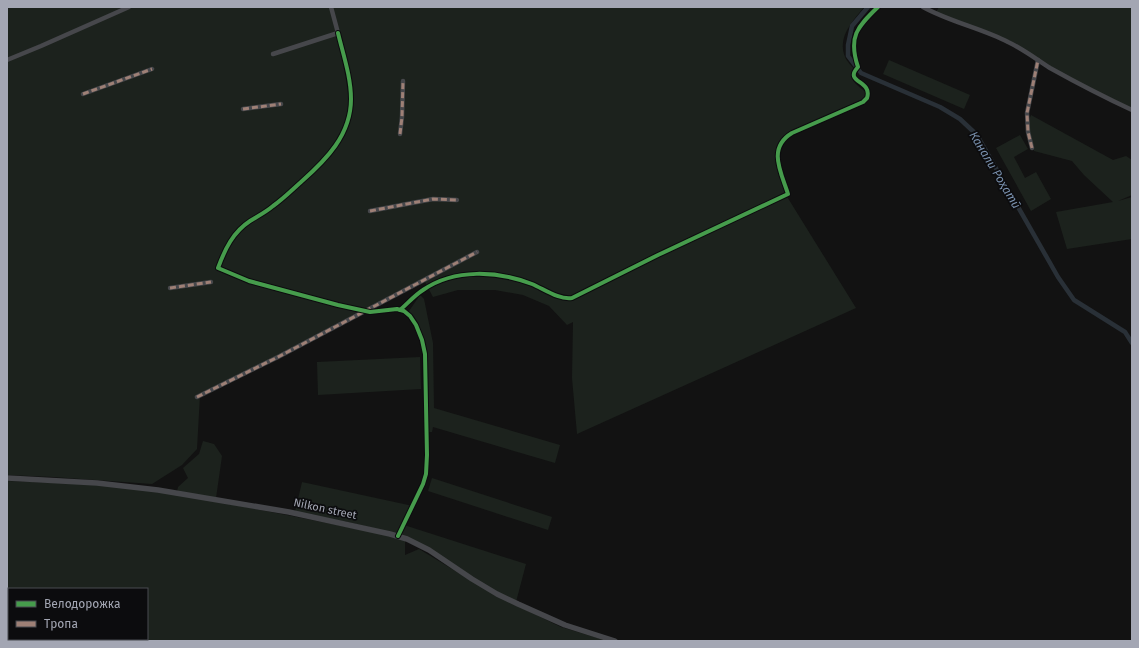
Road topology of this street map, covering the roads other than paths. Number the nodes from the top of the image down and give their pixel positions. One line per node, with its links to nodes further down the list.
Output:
1 (129, 7): 7 (street)
2 (331, 7): 5 (street)
3 (878, 7): 22 (street)
4 (923, 7): 8 (street)
5 (338, 33): 6 (street); 23 (street)
6 (273, 54)
7 (7, 60)
8 (1038, 60): 14 (street); 16 (street)
9 (152, 69): 11 (street)
10 (403, 81): 15 (street)
11 (83, 94)
12 (281, 104): 13 (street)
13 (243, 109)
14 (1132, 110)
15 (400, 134)
16 (1032, 148)
17 (457, 200): 18 (street)
18 (370, 211)
19 (476, 252): 23 (street)
20 (211, 282): 21 (street)
21 (170, 288)
22 (400, 310): 23 (street); 26 (street)
23 (365, 311): 24 (street)
24 (197, 397)
25 (7, 478): 26 (street, Nilkon street)
26 (398, 536): 27 (street, Nilkon street)
27 (615, 641)

